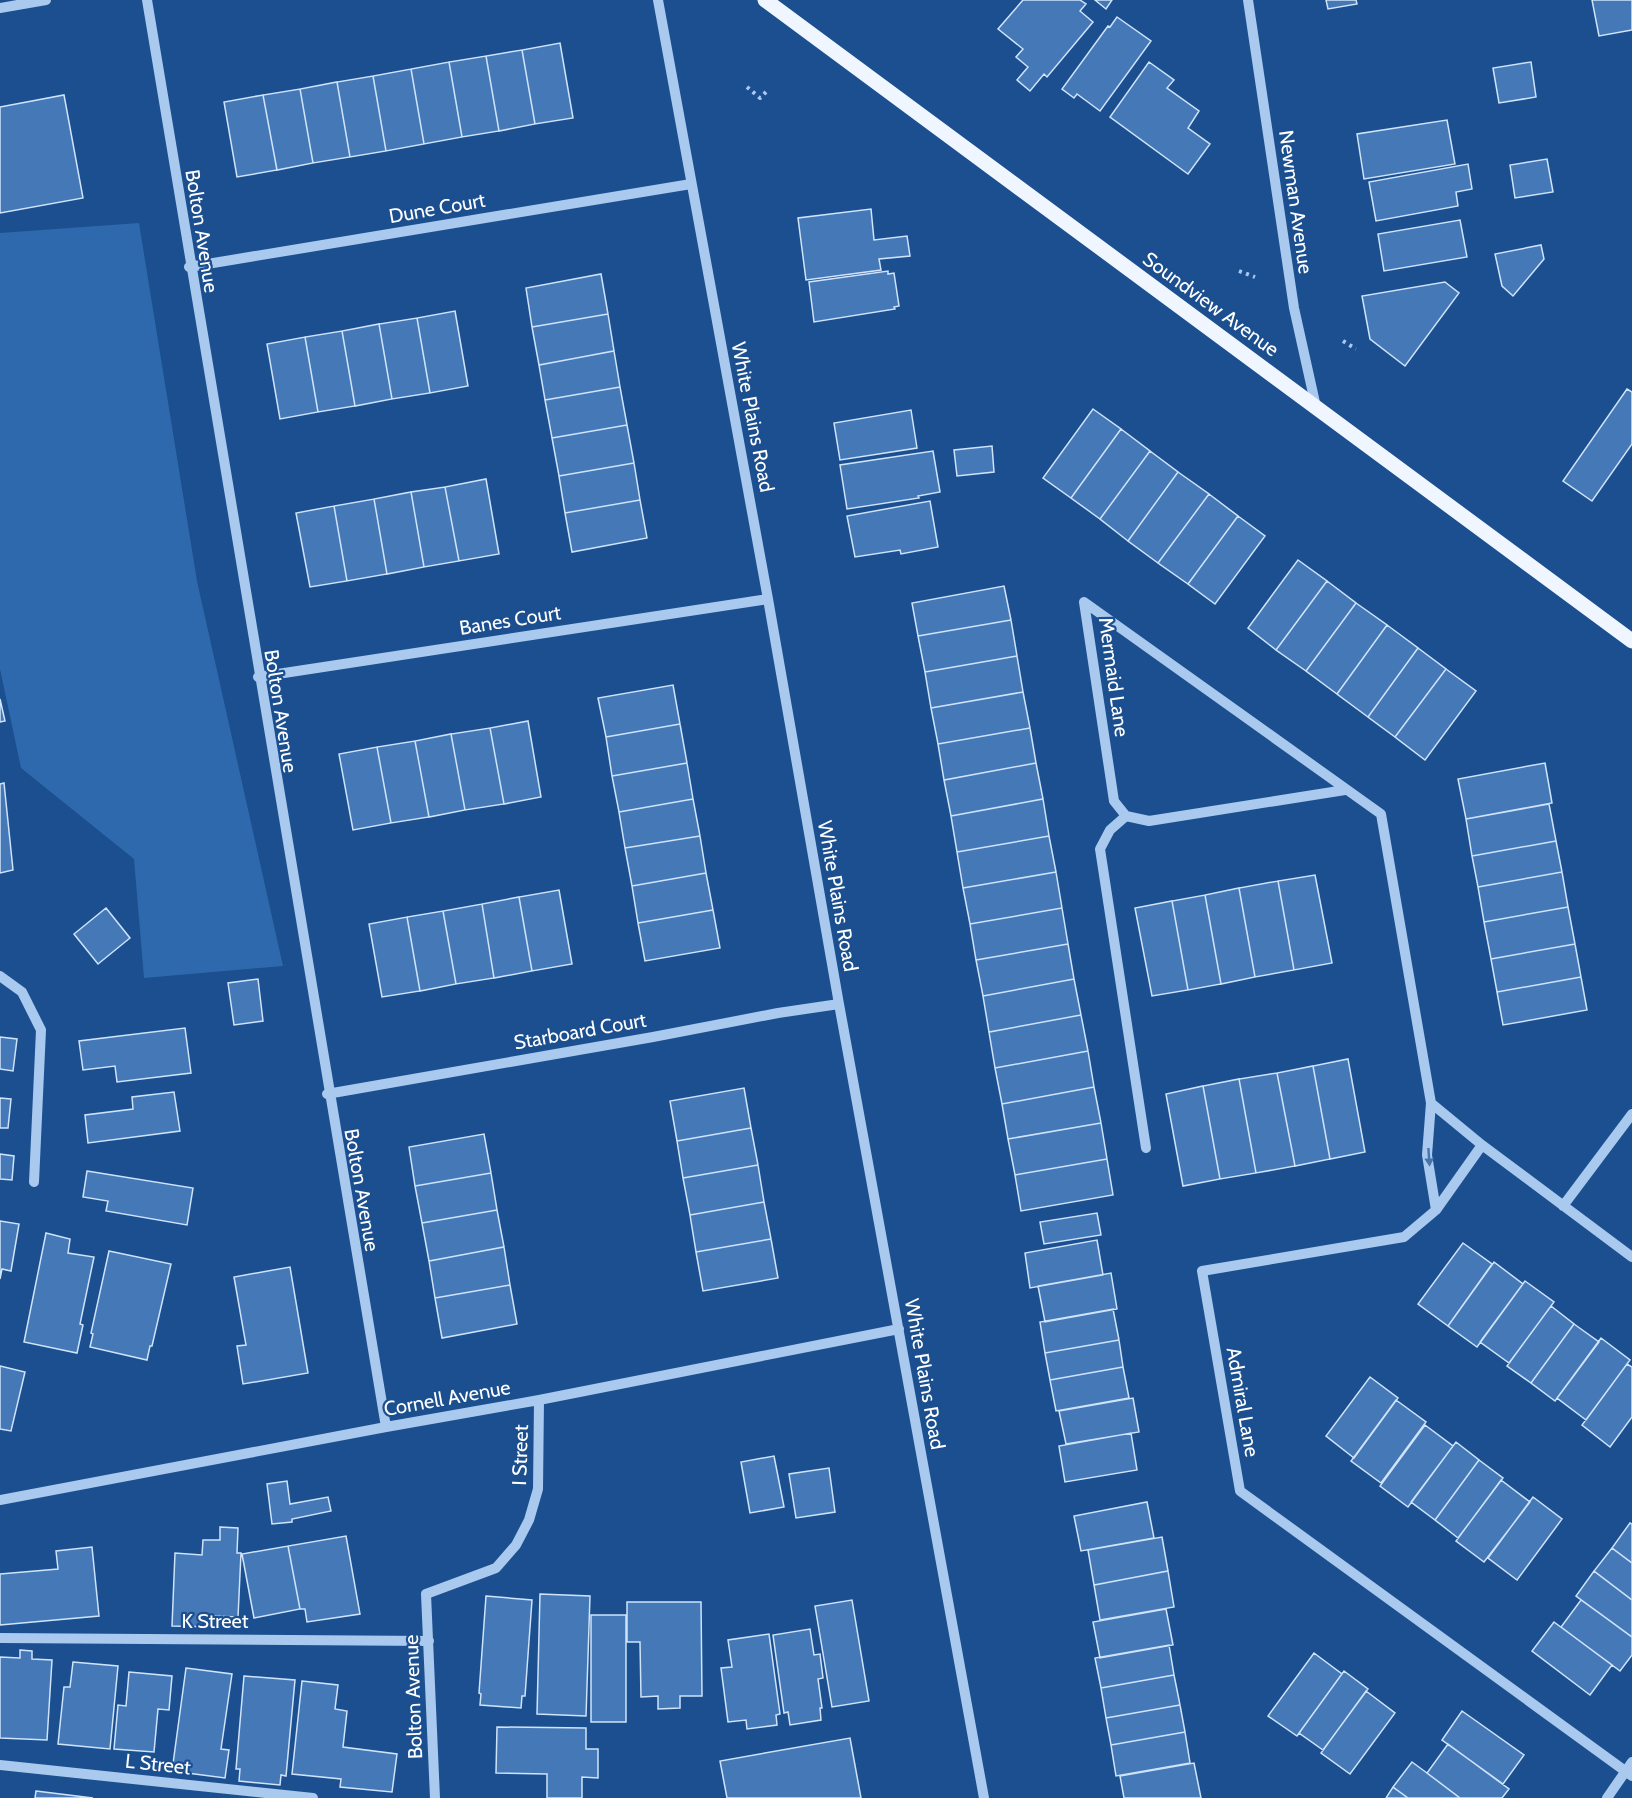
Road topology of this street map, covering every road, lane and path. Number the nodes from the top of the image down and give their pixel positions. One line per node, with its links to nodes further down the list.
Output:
1 (46, 0): 6 (street)
2 (147, 0): 10 (street, Bolton Avenue)
3 (658, 0): 9 (street, White Plains Road)
4 (765, 0): 15 (main road, Soundview Avenue)
5 (1248, 0): 15 (street, Newman Avenue)
6 (0, 8)
7 (747, 87): 8 (path)
8 (769, 89)
9 (691, 184): 10 (street, Dune Court); 16 (street, White Plains Road)
10 (189, 267): 18 (street, Bolton Avenue)
11 (1239, 272): 12 (path)
12 (1255, 277)
13 (1343, 341): 14 (path)
14 (1356, 349)
15 (1316, 407): 17 (main road, Soundview Avenue)
16 (768, 599): 18 (street, Banes Court); 22 (street, White Plains Road)
17 (1632, 641)
18 (258, 677): 23 (street, Bolton Avenue)
19 (1345, 790): 20 (street); 20 (street, Mermaid Lane); 24 (street, Mermaid Lane)
20 (1126, 816): 27 (street)
21 (0, 976): 28 (street)
22 (838, 1004): 23 (street, Starboard Court); 32 (street, White Plains Road)
23 (327, 1094): 34 (street, Bolton Avenue)
24 (1431, 1103): 26 (street); 30 (street, Mermaid Lane, one-way to 30)
25 (1632, 1114): 29 (street)
26 (1482, 1145): 29 (street); 30 (street, Admiral Lane)
27 (1146, 1148)
28 (34, 1182)
29 (1563, 1206): 31 (street)
30 (1436, 1210): 40 (street, Admiral Lane)
31 (1632, 1257)
32 (899, 1329): 33 (street, Cornell Avenue); 43 (street, White Plains Road)
33 (539, 1400): 34 (street, Cornell Avenue); 36 (street, I Street)
34 (386, 1426): 35 (street, Cornell Avenue)
35 (0, 1500)
36 (426, 1594): 38 (street, Bolton Avenue)
37 (0, 1638): 38 (street, K Street)
38 (429, 1641): 42 (street, Bolton Avenue)
39 (0, 1765): 41 (street, L Street)
40 (1630, 1769): 44 (street)
41 (313, 1798)
42 (435, 1798)
43 (984, 1798)
44 (1607, 1798)

